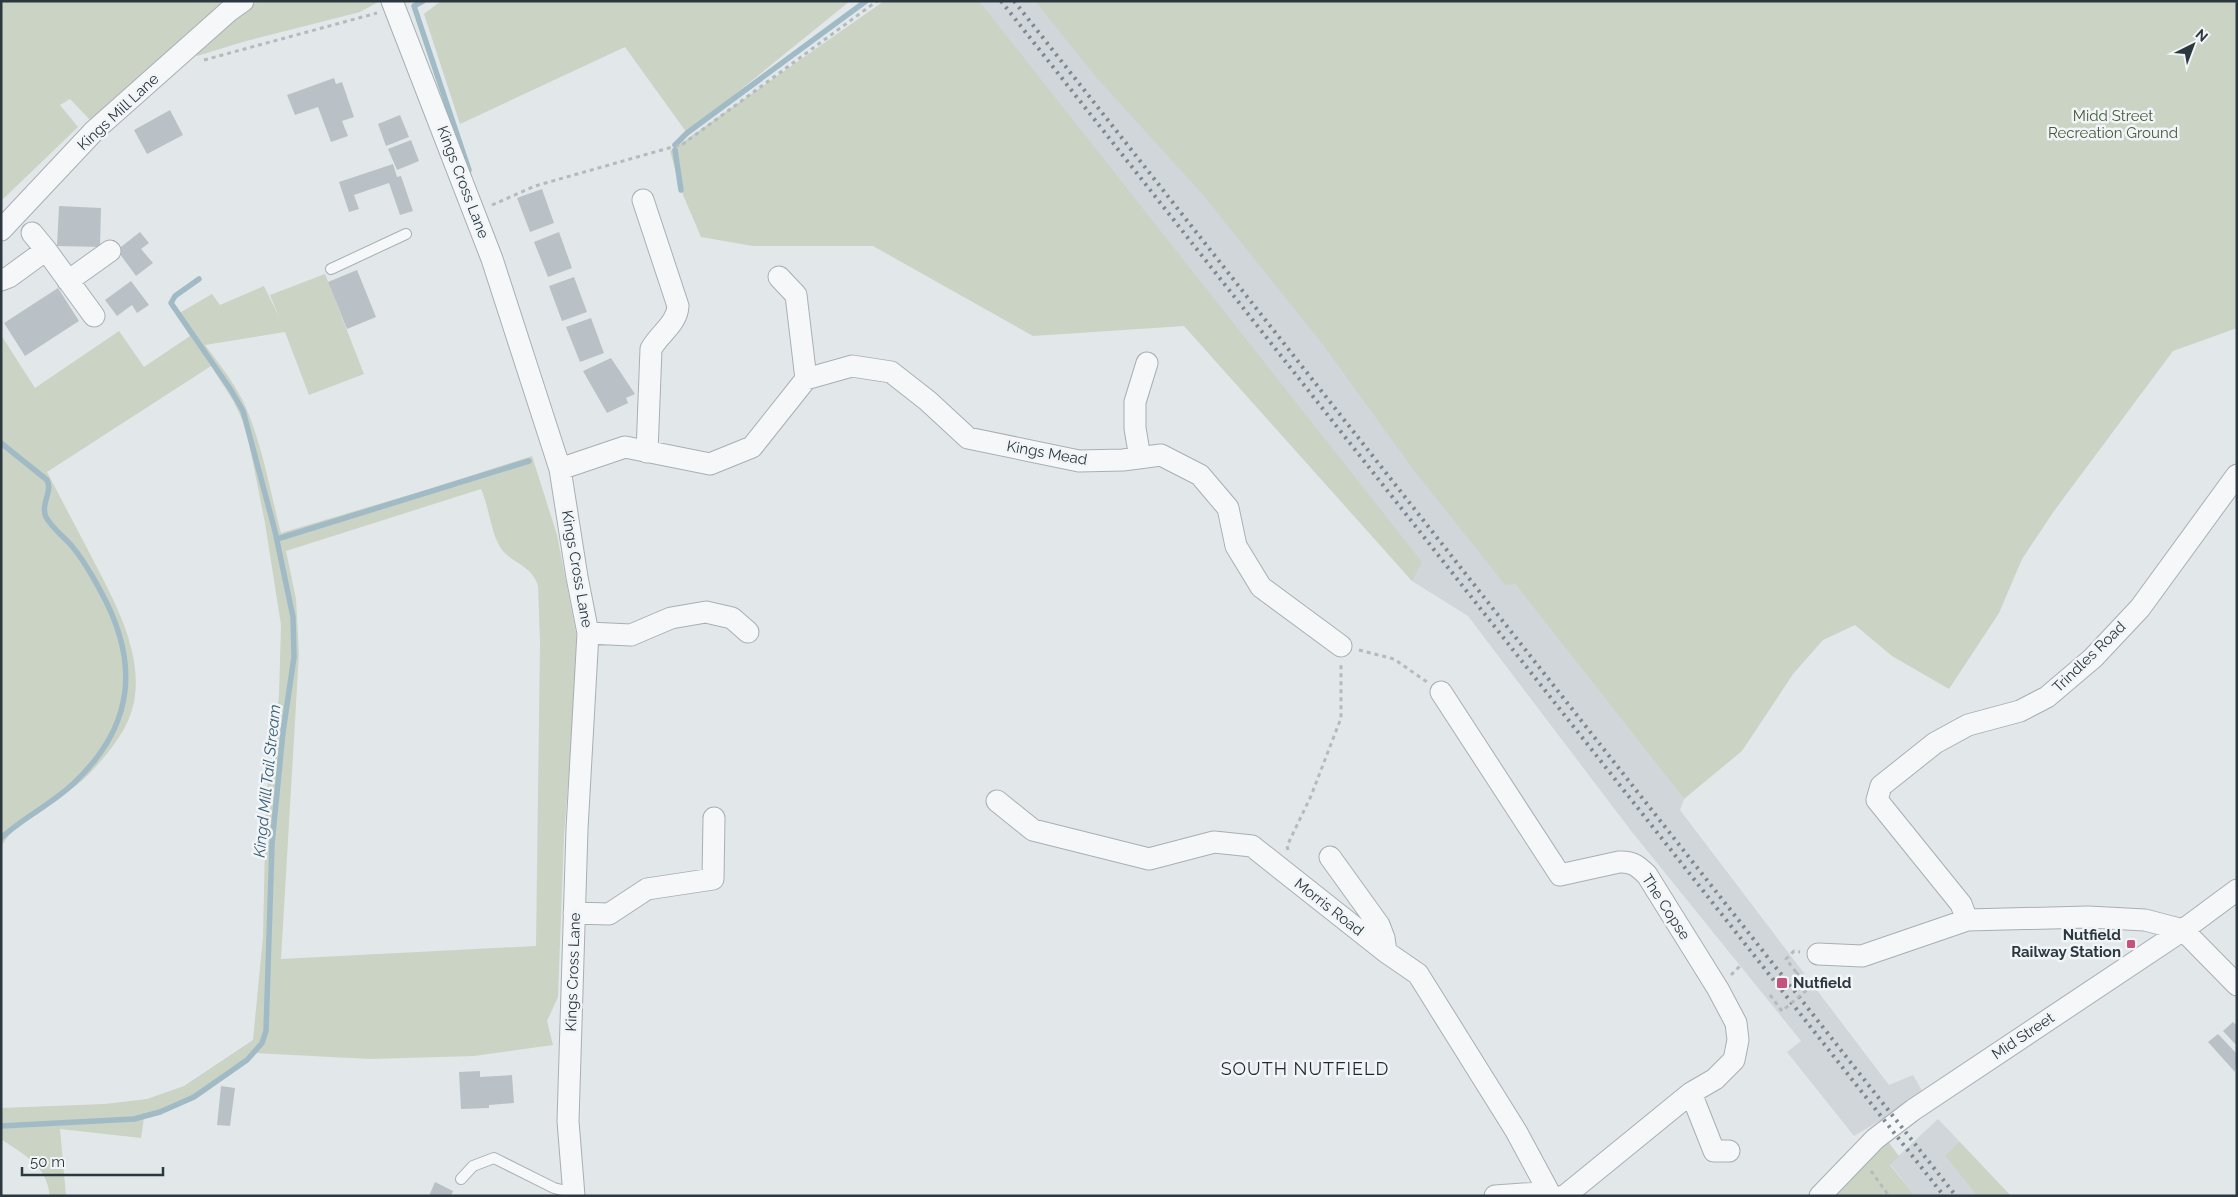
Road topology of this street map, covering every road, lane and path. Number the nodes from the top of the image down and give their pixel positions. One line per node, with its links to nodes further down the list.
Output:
1 (242, 1): 7 (street, Kings Mill Lane)
2 (877, 1): 6 (path)
3 (397, 3): 4 (path); 6 (street, Kings Cross Lane)
4 (197, 62)
5 (643, 200): 19 (street)
6 (475, 212): 21 (street, Kings Cross Lane)
7 (1, 230)
8 (32, 233): 10 (street)
9 (406, 234): 12 (lane)
10 (46, 250): 14 (street); 15 (street)
11 (110, 251): 15 (street)
12 (331, 269)
13 (779, 277): 18 (street)
14 (1, 280)
15 (68, 281): 16 (street)
16 (94, 316)
17 (1147, 363): 20 (street)
18 (806, 379): 19 (street); 20 (street, Kings Mead)
19 (647, 452): 21 (street)
20 (1140, 458): 25 (street, Kings Mead)
21 (560, 469): 24 (street, Kings Cross Lane)
22 (2237, 475): 33 (street, Trindles Road)
23 (748, 632): 24 (street)
24 (588, 633): 32 (street, Kings Cross Lane)
25 (1342, 646): 26 (path); 30 (path)
26 (1441, 692): 40 (street, The Copse)
27 (997, 801): 30 (street, Morris Road)
28 (714, 818): 32 (street)
29 (1330, 856): 35 (street)
30 (1292, 878): 35 (street, Morris Road)
31 (2237, 890): 34 (street, Mid Street)
32 (574, 913): 44 (street, Kings Cross Lane)
33 (1967, 920): 34 (street); 36 (street)
34 (2183, 930): 38 (street); 42 (street, Mid Street)
35 (1386, 952): 47 (street, Morris Road)
36 (1818, 954)
37 (1796, 972): 39 (path, bridge)
38 (2237, 985)
39 (1770, 995)
40 (1691, 1093): 41 (street); 48 (street)
41 (1729, 1152)
42 (1859, 1155): 49 (street, Mid Street); 50 (path)
43 (461, 1179): 44 (lane)
44 (574, 1194)
45 (1495, 1196): 46 (street)
46 (1546, 1196)
47 (1551, 1196)
48 (1563, 1196)
49 (1820, 1196)
50 (1890, 1196)

